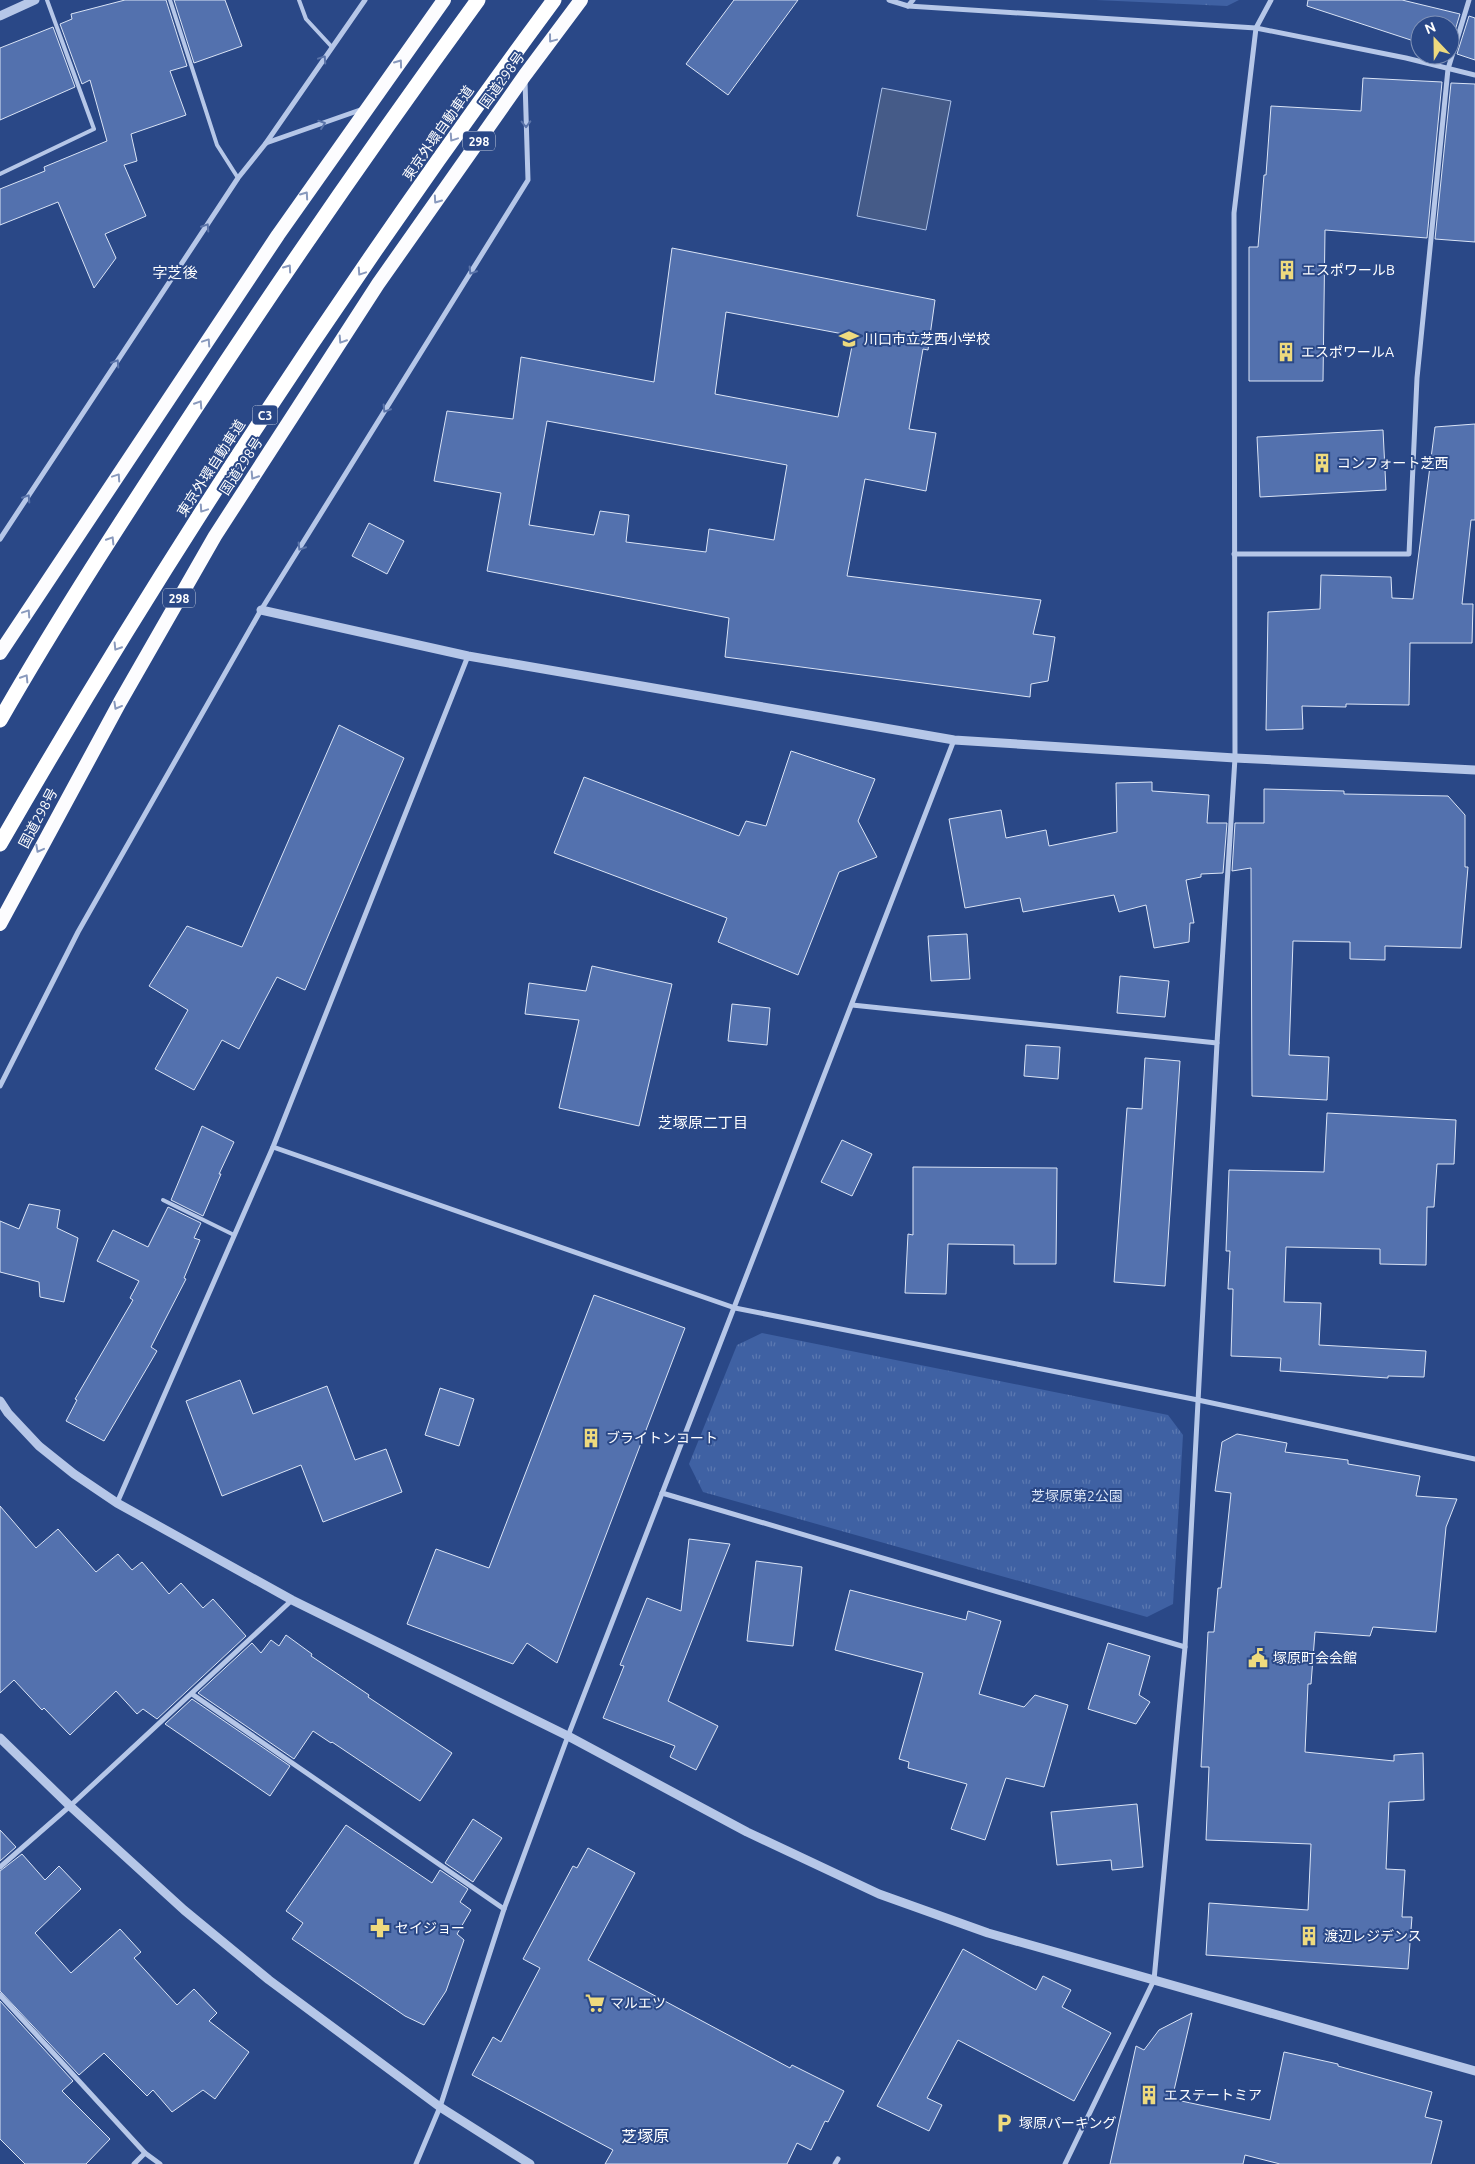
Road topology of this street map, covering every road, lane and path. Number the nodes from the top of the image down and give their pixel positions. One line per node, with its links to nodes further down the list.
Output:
1 (47, 0): 23 (lane)
2 (170, 0): 24 (lane)
3 (299, 0): 17 (lane)
4 (365, 0): 17 (street)
5 (444, 0): 21 (highway, one-way to 5)
6 (478, 0): 30 (highway, one-way to 6)
7 (554, 0): 34 (highway, 東京外環自動車道 / C3, one-way to 34)
8 (581, 0): 19 (highway, 国道298号 / 298, one-way to 19)
9 (889, 0): 14 (street)
10 (913, 0): 14 (street)
11 (1271, 0): 16 (street)
12 (1469, 0): 18 (street)
13 (30, 1): 15 (street)
14 (908, 6): 16 (street)
15 (0, 16)
16 (1256, 28): 18 (street); 26 (street)
17 (332, 46): 22 (street, one-way to 17)
18 (1448, 69): 20 (street); 26 (street)
19 (525, 75): 27 (street, one-way to 27); 35 (highway, 国道298号 / 298, one-way to 35)
20 (1475, 75)
21 (366, 108): 22 (street, one-way to 21); 28 (highway, one-way to 21)
22 (266, 143): 24 (street)
23 (0, 174)
24 (238, 178): 25 (street, one-way to 24)
25 (0, 539)
26 (1234, 554): 32 (street)
27 (262, 610): 29 (street); 38 (street)
28 (0, 653)
29 (468, 656): 31 (street); 39 (street)
30 (0, 720)
31 (954, 740): 32 (street); 36 (street)
32 (1235, 758): 33 (street); 37 (street)
33 (1475, 770)
34 (0, 844)
35 (0, 924)
36 (852, 1005): 37 (street); 42 (street)
37 (1217, 1043): 43 (street)
38 (0, 1086)
39 (273, 1146): 41 (street); 42 (street)
40 (164, 1200): 41 (lane)
41 (234, 1235): 47 (street)
42 (735, 1308): 43 (street); 46 (street)
43 (1198, 1400): 45 (street); 49 (street)
44 (0, 1401): 47 (street)
45 (1475, 1459)
46 (662, 1493): 49 (street); 51 (street)
47 (116, 1503): 48 (street)
48 (292, 1600): 50 (street); 51 (street)
49 (1185, 1647): 56 (street)
50 (192, 1694): 53 (street); 55 (street)
51 (568, 1736): 55 (street); 56 (street)
52 (0, 1738): 53 (street)
53 (70, 1806): 54 (street); 59 (street)
54 (0, 1867)
55 (504, 1909): 59 (street)
56 (1154, 1980): 58 (street); 65 (street)
57 (0, 1995): 60 (street)
58 (1475, 2071)
59 (440, 2107): 63 (street); 64 (street)
60 (145, 2153): 61 (street); 62 (street)
61 (134, 2164)
62 (160, 2164)
63 (416, 2164)
64 (530, 2164)
65 (1065, 2164)

